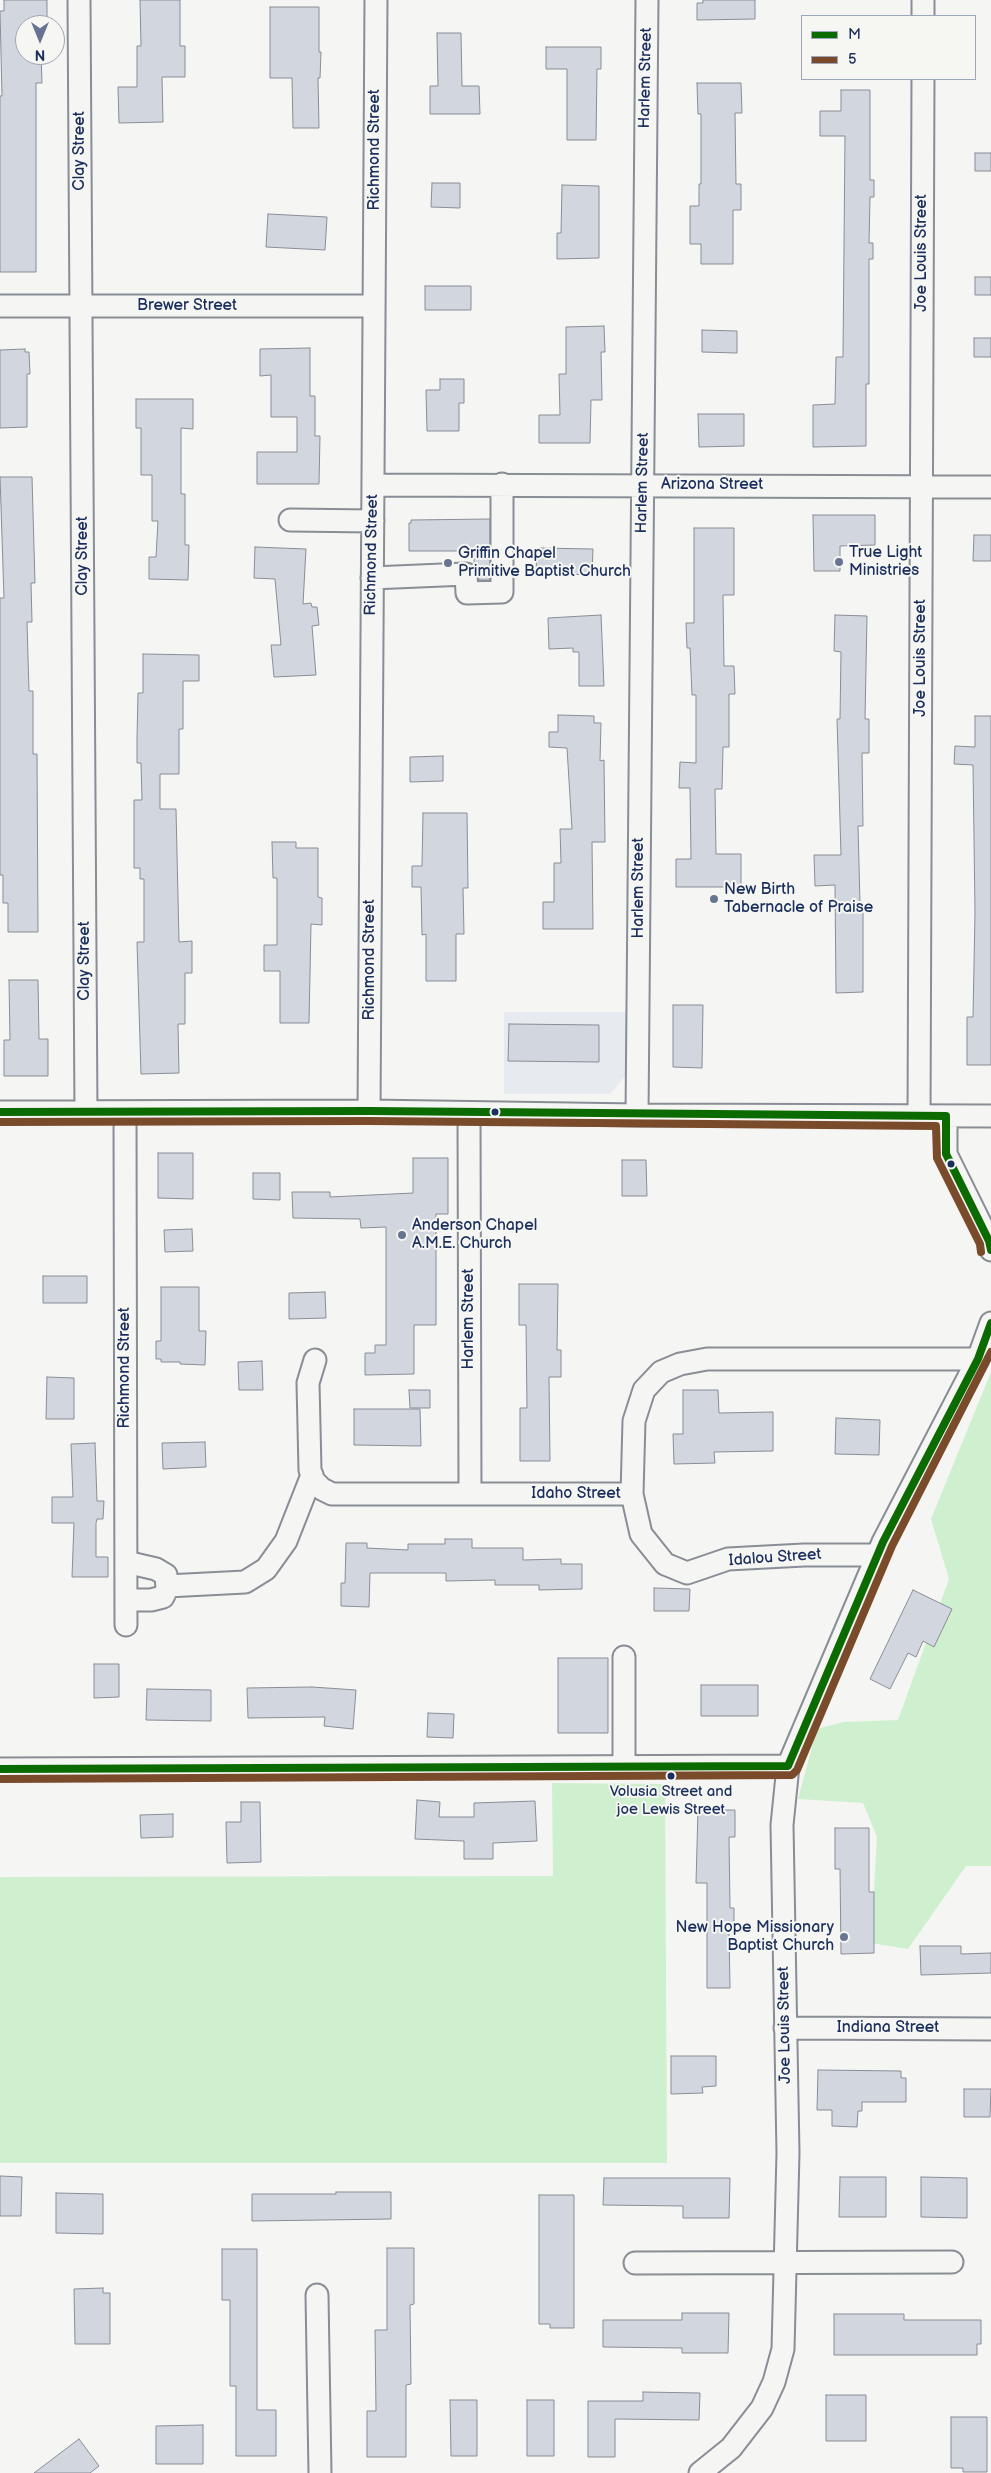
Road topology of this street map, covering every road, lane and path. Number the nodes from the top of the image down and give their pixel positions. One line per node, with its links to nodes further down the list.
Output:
1 (79, 0): 8 (street, Clay Street)
2 (376, 0): 9 (street, Richmond Street)
3 (647, 0): 12 (street, Harlem Street)
4 (923, 0): 5 (street)
5 (923, 15)
6 (923, 80): 13 (street, Joe Louis Street)
7 (0, 306): 8 (street, Brewer Street)
8 (81, 306): 9 (street, Brewer Street); 20 (street, Clay Street)
9 (374, 306): 11 (street, Richmond Street)
10 (502, 484): 11 (street, Arizona Street); 12 (street, Arizona Street); 17 (street)
11 (373, 485): 16 (street, Richmond Street)
12 (643, 485): 13 (street, Arizona Street); 23 (street, Harlem Street)
13 (921, 487): 14 (street, Arizona Street); 26 (street, Joe Louis Street)
14 (991, 487)
15 (290, 520): 16 (street)
16 (373, 521): 17 (street, Richmond Street)
17 (372, 578): 18 (street, Richmond Street)
18 (369, 1111): 21 (street); 22 (street)
19 (0, 1112): 20 (street)
20 (86, 1112): 21 (street)
21 (125, 1112): 35 (street, Richmond Street)
22 (469, 1114): 23 (street); 32 (street, Harlem Street)
23 (637, 1115): 26 (street)
24 (946, 1116): 25 (street); 26 (street); 27 (street)
25 (991, 1116)
26 (919, 1117)
27 (991, 1250)
28 (991, 1323): 29 (street, Joe Louis Street)
29 (978, 1358): 33 (street, Idaho Street); 34 (street, Joe Louis Street)
30 (315, 1360): 31 (street)
31 (313, 1478): 32 (street, Idaho Street); 36 (street)
32 (470, 1494): 33 (street, Idaho Street)
33 (632, 1494): 34 (street, Idalou Street)
34 (878, 1555): 41 (street, Joe Louis Street)
35 (126, 1562): 36 (street); 37 (street, Richmond Street)
36 (167, 1586): 37 (street)
37 (126, 1600): 38 (street, Richmond Street)
38 (126, 1625)
39 (624, 1656): 40 (street)
40 (624, 1766): 41 (street); 42 (street)
41 (788, 1766): 43 (street, Joe Louis Street)
42 (0, 1769)
43 (784, 2028): 44 (street, Indiana Street); 45 (street, Joe Louis Street)
44 (991, 2029)
45 (785, 2262): 46 (street); 47 (street); 50 (street, Joe Louis Street)
46 (952, 2262)
47 (635, 2263)
48 (317, 2295): 49 (street)
49 (320, 2473)
50 (700, 2473)

